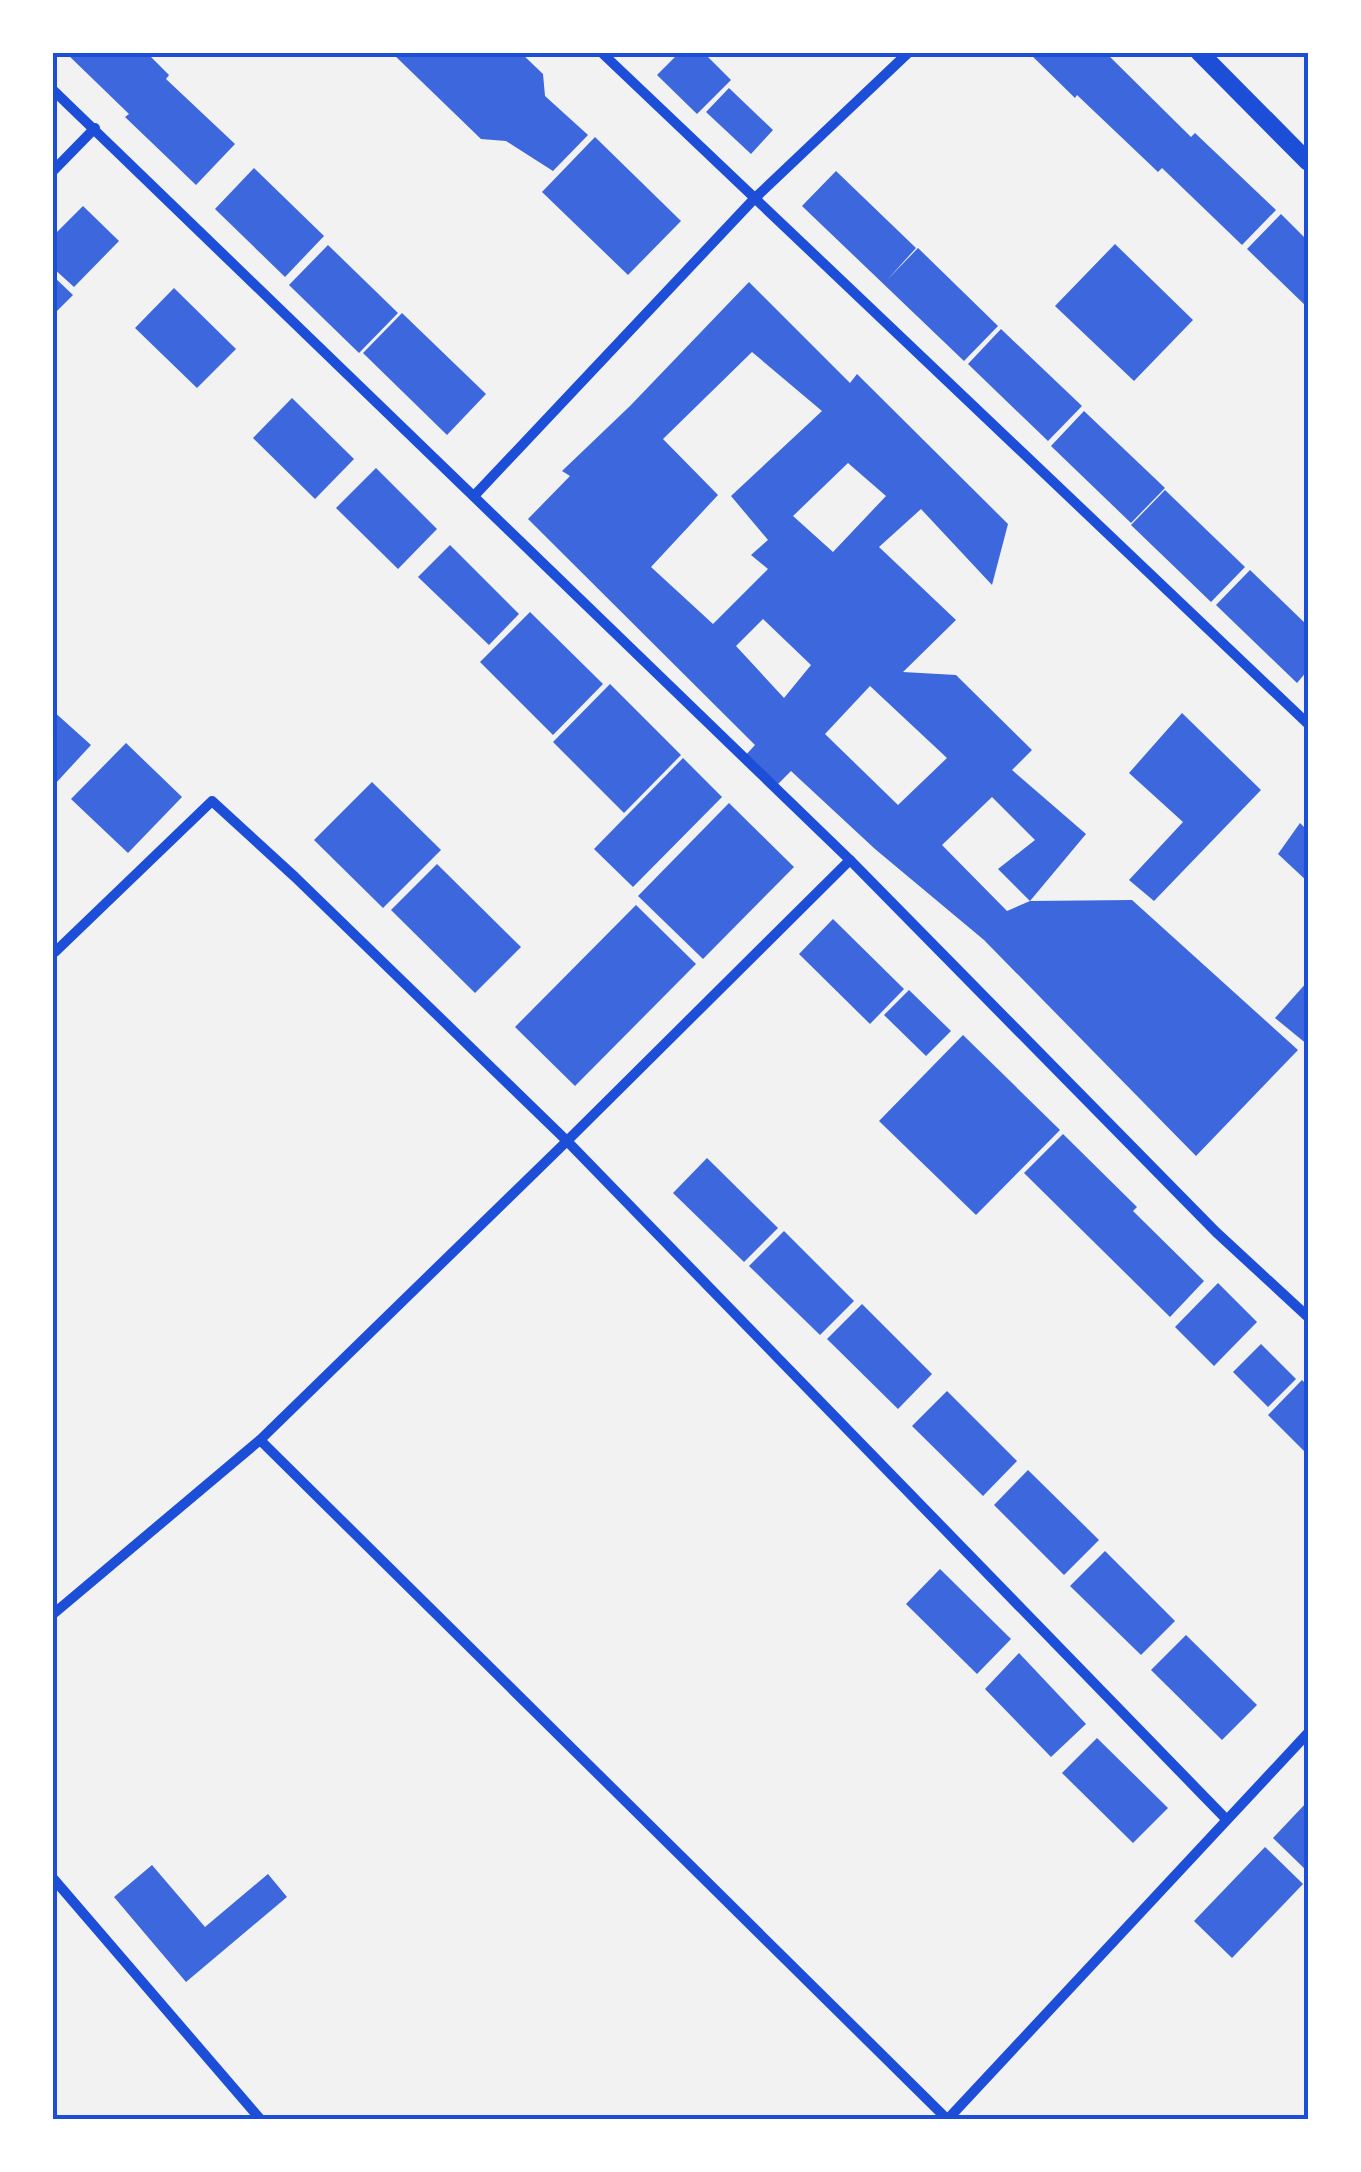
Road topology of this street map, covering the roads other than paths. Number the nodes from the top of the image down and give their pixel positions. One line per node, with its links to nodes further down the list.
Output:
1 (601, 52): 8 (street)
2 (909, 52): 8 (street)
3 (1199, 52): 6 (street)
4 (52, 88): 5 (street)
5 (95, 128): 7 (street); 9 (street)
6 (1308, 162)
7 (52, 172)
8 (754, 198): 9 (street); 10 (street)
9 (474, 496): 11 (street)
10 (1308, 724)
11 (850, 860): 13 (street); 14 (street)
12 (56, 952): 13 (street)
13 (567, 1141): 15 (street); 18 (street)
14 (1308, 1317)
15 (260, 1440): 16 (street); 20 (street)
16 (52, 1615)
17 (1308, 1733): 18 (street)
18 (1226, 1818): 20 (street)
19 (52, 1877): 21 (street)
20 (947, 2119)
21 (261, 2120)

